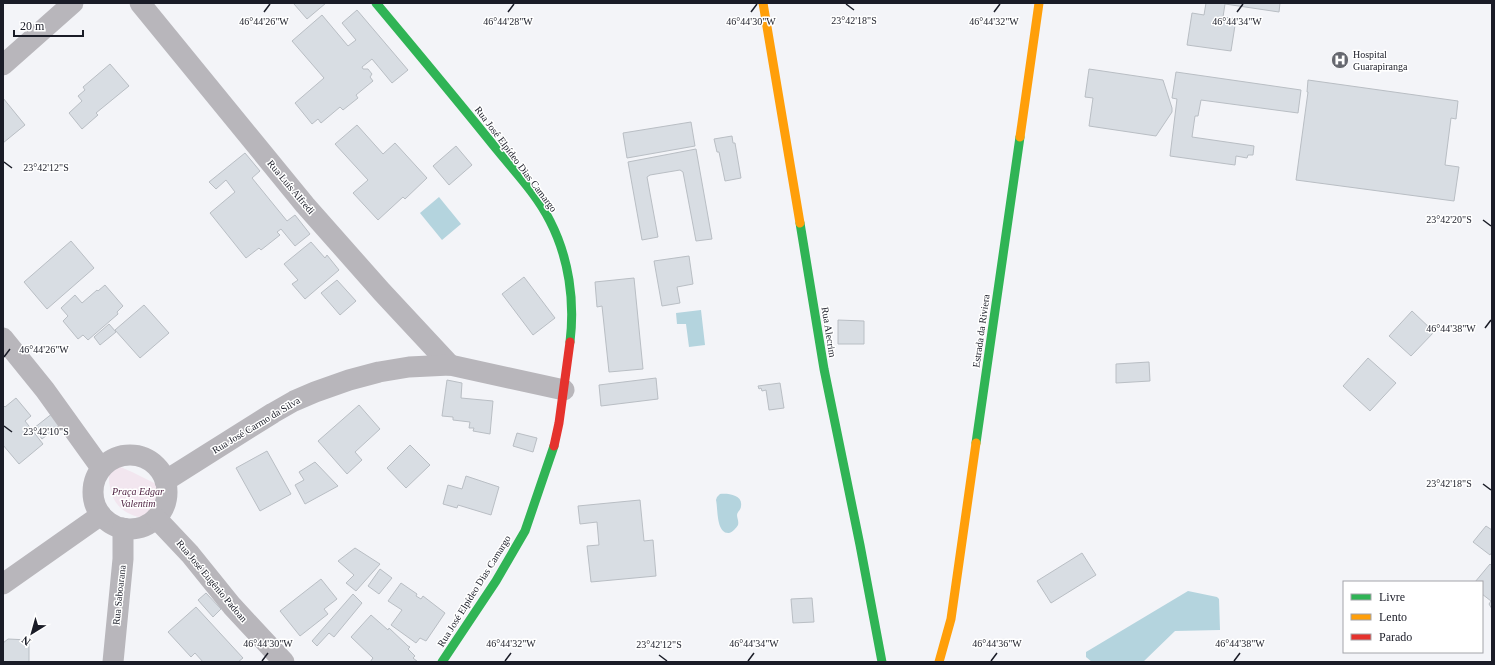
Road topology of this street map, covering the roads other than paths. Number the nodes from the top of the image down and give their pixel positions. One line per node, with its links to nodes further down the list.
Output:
1 (73, 3): 6 (street)
2 (140, 3): 8 (street, Rua Luís Alfredi)
3 (376, 3): 9 (street, Rua José Elpídeo Dias Camargo)
4 (763, 3): 19 (street, Rua Alecrim)
5 (1039, 3): 20 (street, Estrada da Riviera)
6 (3, 65)
7 (3, 338): 10 (street)
8 (450, 365): 9 (street, Rua José Carmo da Silva); 11 (street, Rua José Carmo da Silva)
9 (564, 390): 18 (street, Rua José Elpídeo Dias Camargo)
10 (101, 468): 11 (street); 12 (street)
11 (165, 481): 13 (street)
12 (101, 515): 14 (street); 15 (street)
13 (156, 518): 14 (street); 17 (street, Rua José Eugênio Padoan)
14 (123, 528): 16 (street, Rua Saboarana)
15 (3, 584)
16 (112, 662)
17 (284, 662)
18 (442, 662)
19 (882, 662)
20 (939, 662)

